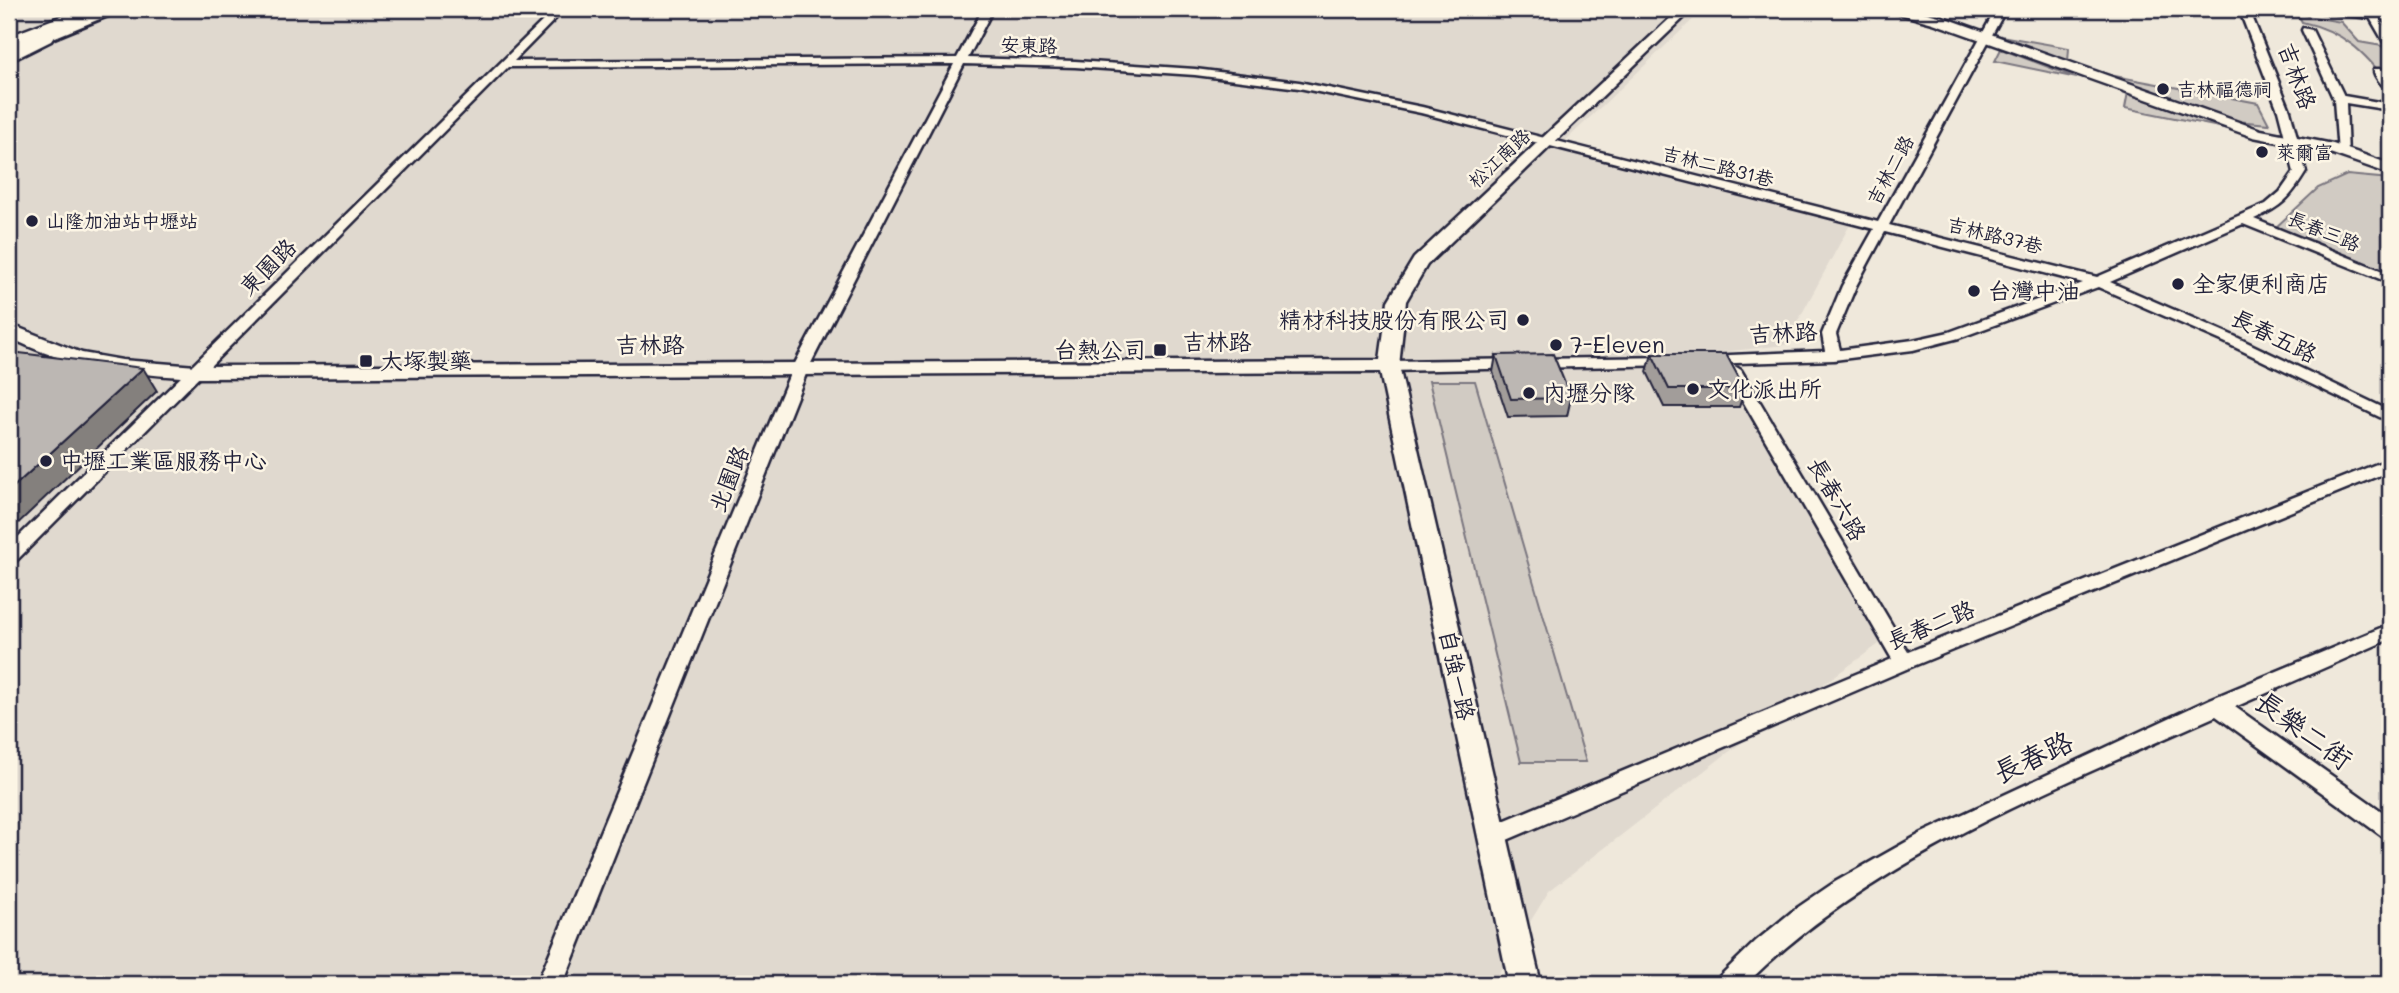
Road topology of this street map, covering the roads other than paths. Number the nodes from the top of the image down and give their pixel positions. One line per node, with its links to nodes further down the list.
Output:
1 (84, 9): 17 (main road)
2 (96, 9): 17 (highway)
3 (117, 9): 13 (main road)
4 (559, 9): 21 (street, 東園路)
5 (988, 9): 20 (street, 北園路)
6 (1687, 9): 27 (street, 松江南路)
7 (1897, 9): 15 (street)
8 (2001, 9): 15 (street, 吉林二路)
9 (2244, 9): 26 (street, 吉林路)
10 (2322, 9): 11 (street)
11 (2371, 12): 12 (street); 16 (street)
12 (2390, 18)
13 (62, 29): 18 (main road); 19 (street)
14 (2307, 30): 24 (street)
15 (1987, 38): 26 (street); 31 (street, 吉林二路)
16 (2389, 39)
17 (9, 41)
18 (9, 51)
19 (9, 58)
20 (961, 61): 21 (street, 安東路); 27 (street, 安東路); 38 (street, 北園路)
21 (502, 64): 39 (street, 東園路)
22 (2378, 71): 23 (street)
23 (2390, 86)
24 (2339, 99): 25 (street); 28 (street)
25 (2390, 107)
26 (2294, 141): 28 (street); 30 (street, 吉林路)
27 (1546, 144): 31 (street, 吉林二路31巷); 37 (street, 松江南路)
28 (2344, 153): 29 (street)
29 (2390, 169)
30 (2244, 220): 32 (street, 長春三路); 33 (street, 吉林路)
31 (1882, 226): 33 (street, 吉林路37巷); 35 (street, 吉林二路)
32 (2390, 279)
33 (2098, 282): 35 (street, 吉林路); 40 (street, 長春五路)
34 (9, 330): 39 (street, 吉林路)
35 (1834, 355): 36 (street, 吉林路)
36 (1728, 361): 37 (street, 吉林路); 44 (street, 長春六路)
37 (1389, 366): 38 (street, 吉林路); 47 (street, 自強一路)
38 (800, 369): 39 (street, 吉林路); 48 (street, 北園路)
39 (196, 372): 42 (street, 東園路)
40 (2390, 417)
41 (2390, 465): 44 (street, 長春二路)
42 (9, 557)
43 (2390, 631): 45 (street, 長春路)
44 (1905, 662): 47 (street, 長春二路)
45 (2217, 705): 46 (street, 長樂二街); 50 (street, 長春路)
46 (2390, 829)
47 (1492, 836): 49 (street, 自強一路)
48 (550, 984)
49 (1525, 984)
50 (1729, 984)

